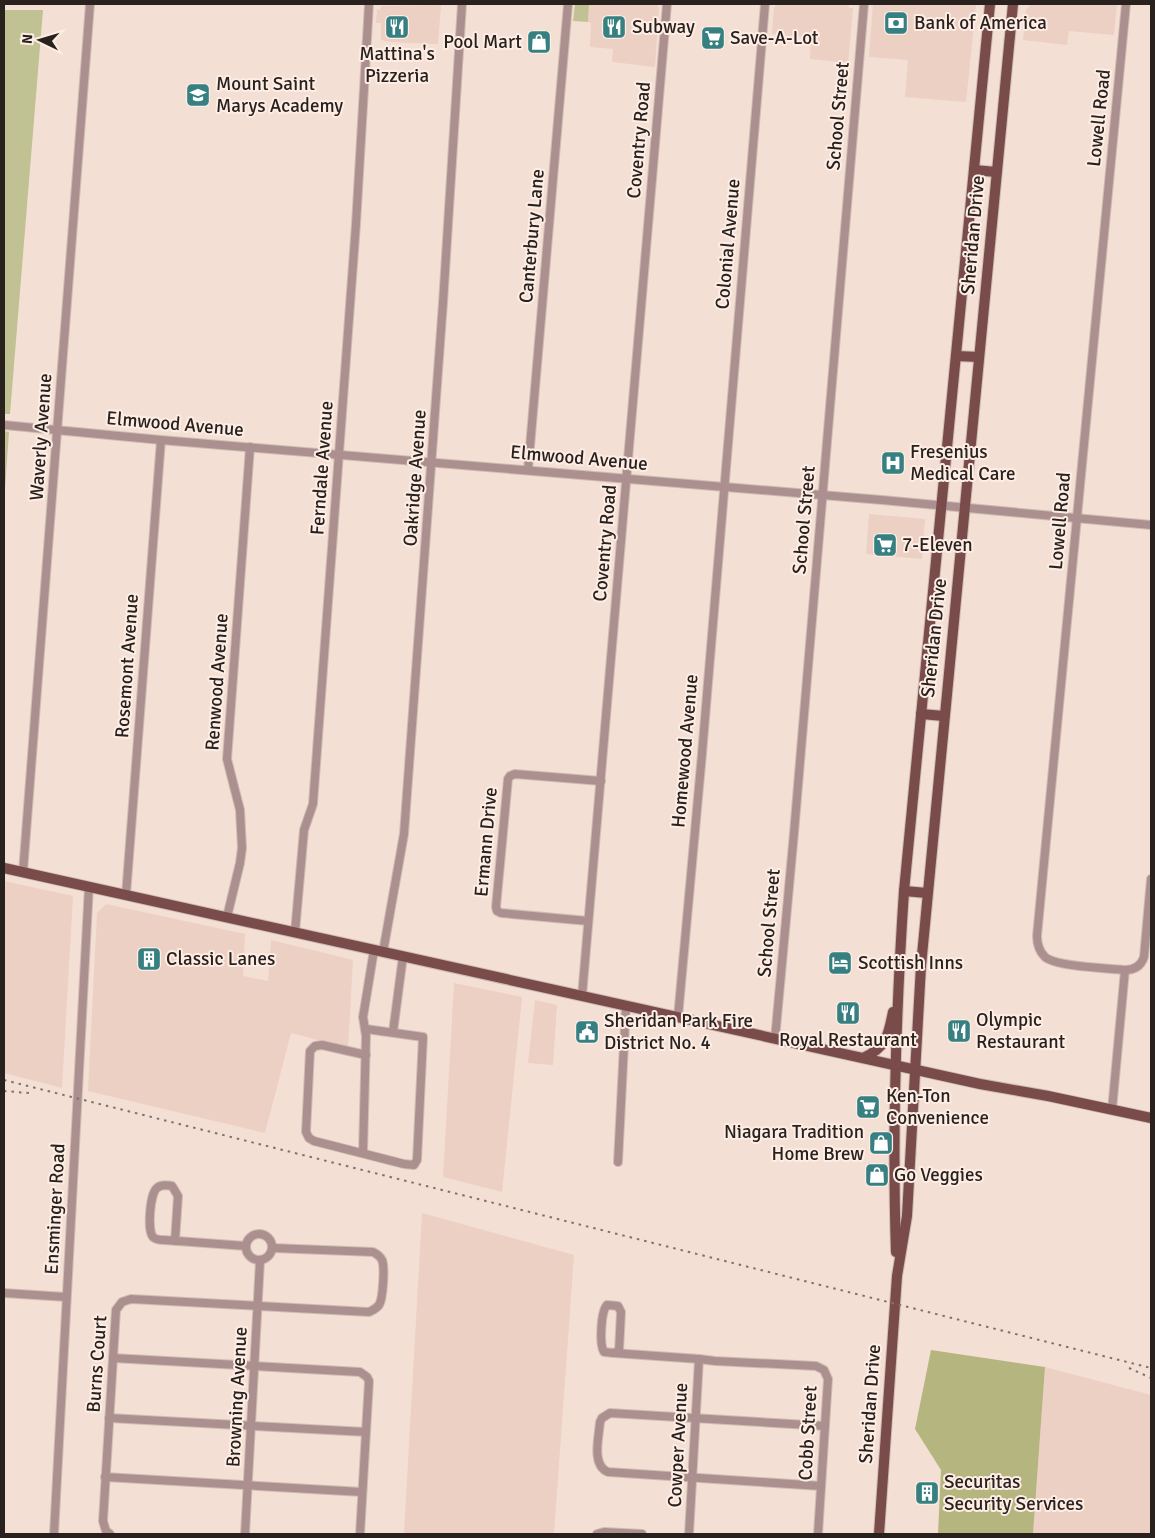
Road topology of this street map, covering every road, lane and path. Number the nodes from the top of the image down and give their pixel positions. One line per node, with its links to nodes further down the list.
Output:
1 (90, 4): 16 (street, Waverly Avenue)
2 (369, 4): 19 (street, Ferndale Avenue)
3 (462, 4): 20 (street, Oakridge Avenue)
4 (568, 4): 21 (street, Canterbury Lane)
5 (668, 4): 22 (street, Coventry Road)
6 (765, 4): 23 (street, Colonial Avenue)
7 (864, 4): 24 (street, School Street)
8 (990, 4): 11 (main road, Sheridan Drive)
9 (1013, 4): 12 (main road, Sheridan Drive)
10 (1126, 4): 27 (street, Lowell Road)
11 (974, 170): 12 (main road); 13 (main road, Sheridan Drive)
12 (996, 172): 14 (main road, Sheridan Drive)
13 (956, 356): 14 (main road); 25 (main road, Sheridan Drive)
14 (979, 358): 26 (main road, Sheridan Drive)
15 (4, 425): 16 (street, Elmwood Avenue)
16 (57, 430): 17 (street, Elmwood Avenue); 33 (street, Waverly Avenue)
17 (161, 440): 18 (street, Elmwood Avenue); 38 (street, Rosemont Avenue)
18 (250, 447): 19 (street, Elmwood Avenue); 39 (street, Renwood Avenue)
19 (339, 454): 20 (street, Elmwood Avenue); 41 (street, Ferndale Avenue)
20 (432, 462): 21 (street, Elmwood Avenue); 42 (street, Oakridge Avenue)
21 (528, 470): 22 (street, Elmwood Avenue)
22 (627, 478): 23 (street, Elmwood Avenue); 31 (street, Coventry Road)
23 (724, 487): 24 (street, Elmwood Avenue); 48 (street, Homewood Avenue)
24 (822, 495): 25 (street, Elmwood Avenue); 51 (street, School Street)
25 (942, 506): 26 (street, Elmwood Avenue); 29 (main road, Sheridan Drive)
26 (964, 507): 27 (street, Elmwood Avenue); 30 (main road, Sheridan Drive)
27 (1077, 518): 28 (street, Elmwood Avenue); 44 (street, Lowell Road)
28 (1151, 525)
29 (921, 714): 30 (main road); 36 (main road, Sheridan Drive)
30 (944, 716): 37 (main road, Sheridan Drive)
31 (600, 781): 40 (street, Coventry Road); 40 (street, Ermann Drive)
32 (4, 868): 33 (main road)
33 (23, 872): 35 (main road)
34 (1151, 879): 44 (street)
35 (89, 886): 38 (main road); 66 (street, Ensminger Road)
36 (904, 890): 37 (main road); 45 (main road, Sheridan Drive)
37 (927, 893): 55 (main road, Sheridan Drive)
38 (126, 895): 39 (main road)
39 (228, 918): 41 (main road)
40 (588, 921): 46 (street, Coventry Road)
41 (295, 932): 42 (main road)
42 (378, 951): 43 (main road); 49 (street, Oakridge Avenue)
43 (403, 956): 46 (main road); 50 (street)
44 (1125, 970): 56 (street)
45 (897, 992): 53 (main road); 54 (main road, Sheridan Drive)
46 (582, 996): 47 (main road)
47 (626, 1006): 48 (main road); 59 (street)
48 (678, 1017): 51 (main road)
49 (366, 1029): 50 (street); 52 (street, Oakridge Avenue)
50 (393, 1032): 58 (street)
51 (775, 1039): 53 (main road)
52 (366, 1055): 58 (street, Oakridge Avenue); 58 (street)
53 (863, 1058): 54 (main road)
54 (896, 1065): 55 (main road); 64 (main road, Sheridan Drive)
55 (914, 1069): 56 (main road); 64 (main road, Sheridan Drive)
56 (1112, 1110): 57 (main road)
57 (1151, 1118)
58 (363, 1153)
59 (618, 1162)
60 (175, 1241): 60 (street); 61 (street)
61 (246, 1246): 62 (street); 63 (street)
62 (273, 1248): 63 (street); 67 (street, Burns Court)
63 (260, 1261): 67 (street, Browning Avenue)
64 (897, 1276): 90 (main road, Sheridan Drive)
65 (4, 1293): 66 (street)
66 (66, 1297): 82 (street, Ensminger Road)
67 (258, 1306): 69 (street, Burns Court); 71 (street, Browning Avenue)
68 (614, 1353): 68 (street); 70 (street)
69 (113, 1358): 71 (street); 72 (street, Burns Court)
70 (699, 1359): 73 (street, Cowper Avenue); 75 (street, Cobb Street)
71 (254, 1366): 74 (street, Browning Avenue); 76 (street)
72 (109, 1418): 74 (street); 77 (street, Burns Court)
73 (697, 1418): 75 (street); 78 (street, Cowper Avenue); 78 (street)
74 (251, 1426): 76 (street); 79 (street, Browning Avenue)
75 (825, 1426): 80 (street, Cobb Street)
76 (366, 1432): 81 (street)
77 (105, 1477): 79 (street); 83 (street, Burns Court)
78 (693, 1477): 80 (street); 88 (street, Cowper Avenue)
79 (248, 1485): 81 (street); 84 (street, Browning Avenue)
80 (821, 1486): 89 (street, Cobb Street)
81 (362, 1492): 85 (street)
82 (54, 1534)
83 (110, 1534)
84 (245, 1534)
85 (360, 1534)
86 (597, 1534): 87 (street)
87 (642, 1534)
88 (689, 1534)
89 (818, 1534)
90 (879, 1534)

